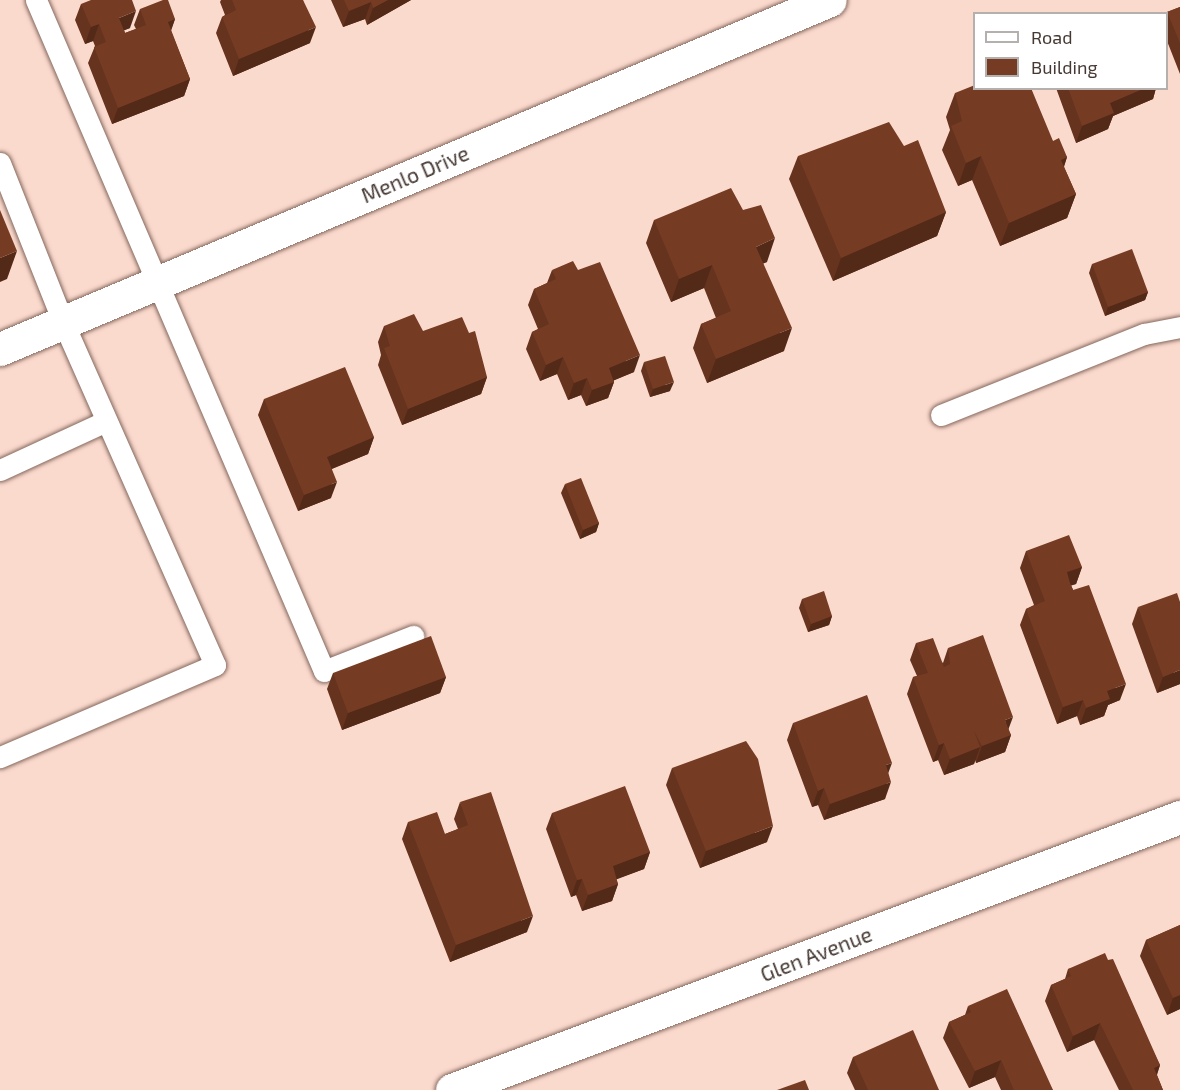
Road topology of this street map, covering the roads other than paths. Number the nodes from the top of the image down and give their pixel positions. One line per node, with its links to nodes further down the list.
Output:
1 (36, 0): 4 (lane)
2 (830, 0): 4 (street, Menlo Drive)
3 (0, 163): 5 (lane)
4 (158, 283): 5 (street, Menlo Drive); 11 (lane)
5 (63, 322): 7 (street, Menlo Drive); 9 (lane)
6 (1180, 327): 8 (lane)
7 (0, 349)
8 (941, 415)
9 (106, 421): 10 (lane); 12 (lane)
10 (0, 470)
11 (413, 636)
12 (0, 757)
13 (1180, 817): 14 (street, Glen Avenue)
14 (452, 1090)

